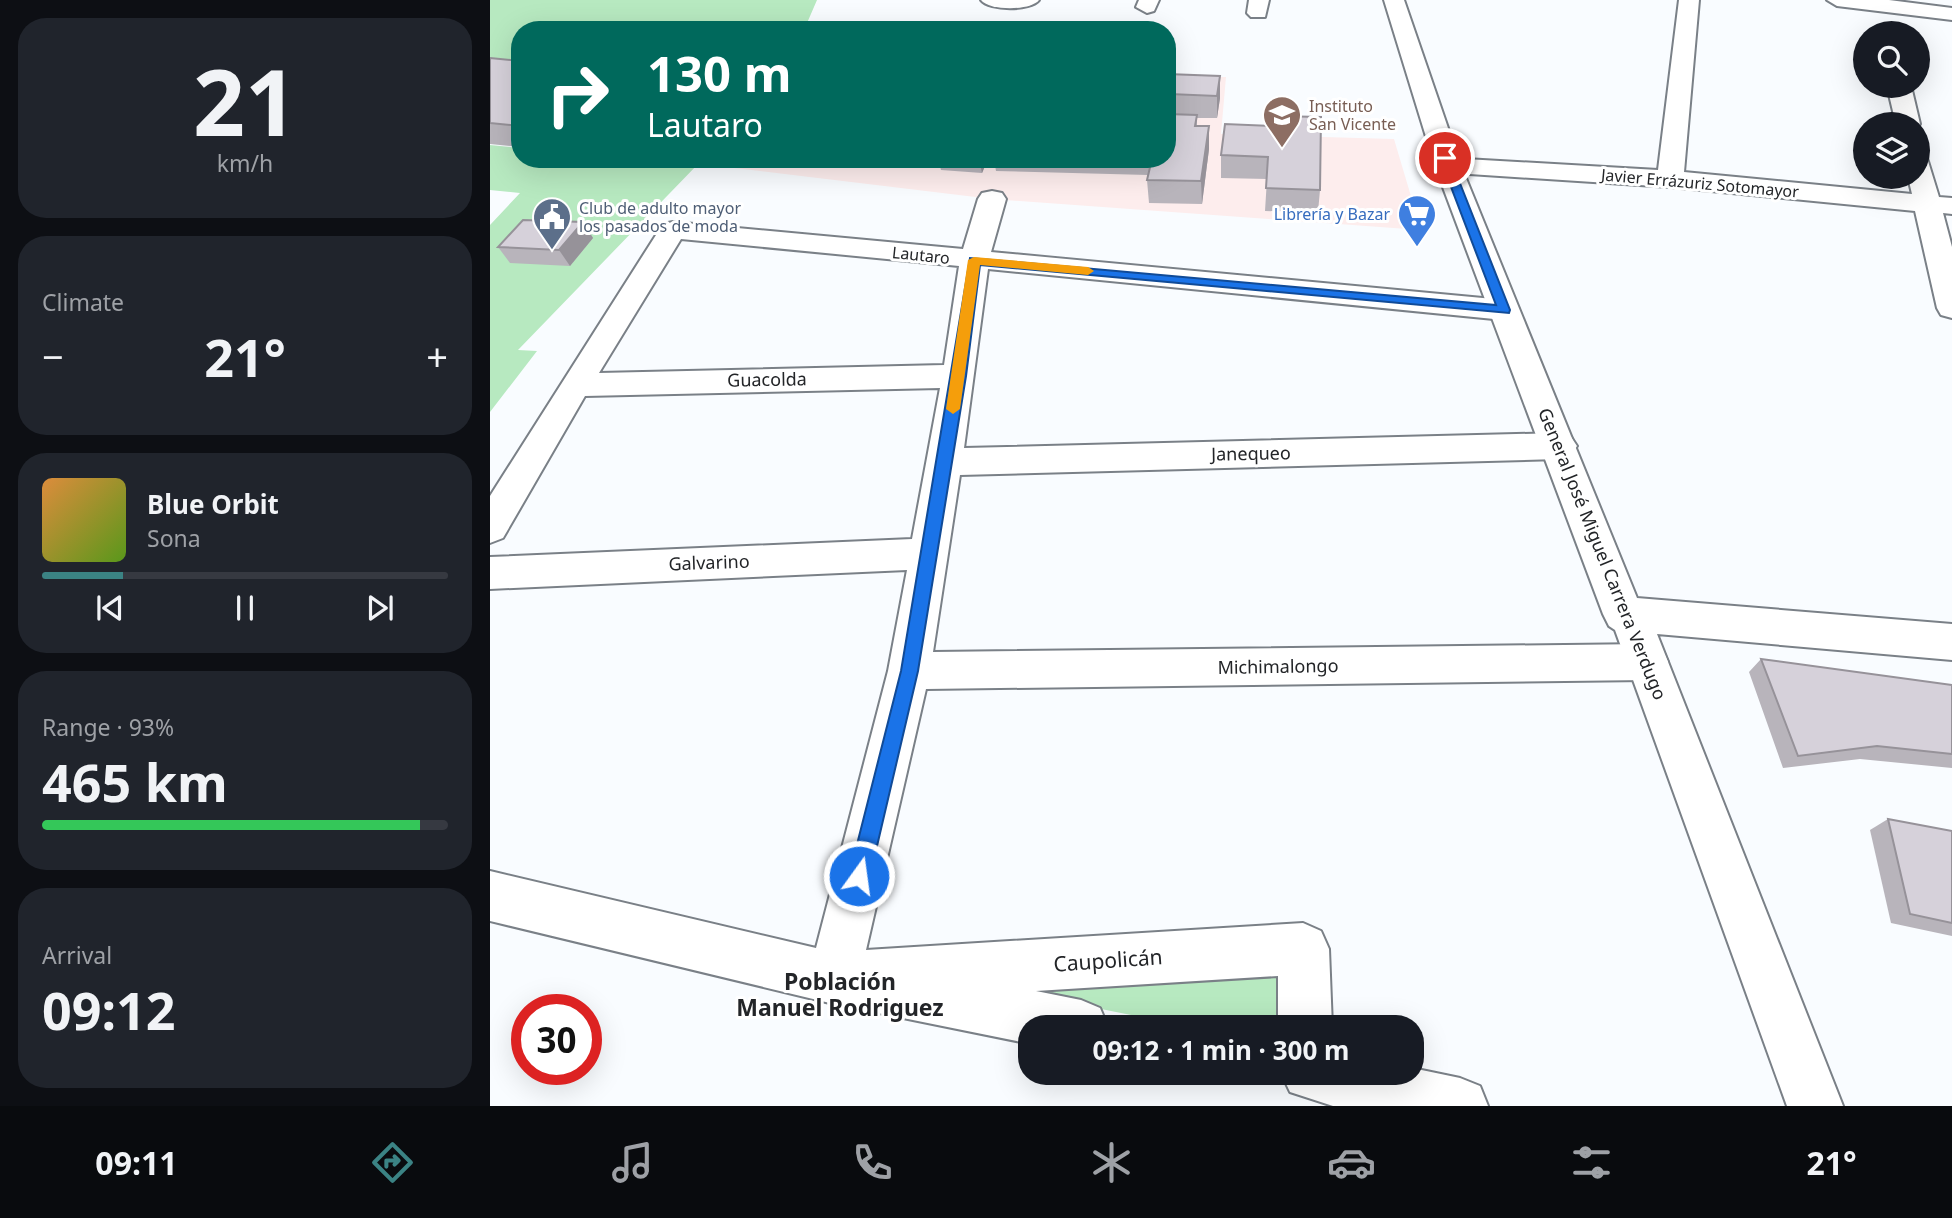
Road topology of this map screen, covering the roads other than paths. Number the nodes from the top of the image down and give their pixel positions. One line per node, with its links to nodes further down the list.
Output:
1 (991, 0): 2 (street)
2 (1029, 0)
3 (1394, 0): 8 (street, General José Miguel Carrera Verdugo)
4 (1689, 0): 9 (street)
5 (1837, 0): 6 (street)
6 (1881, 9): 7 (street)
7 (1952, 14)
8 (1448, 166): 9 (street, Javier Errázuriz Sotomayor); 15 (street, General José Miguel Carrera Verdugo)
9 (1670, 179): 12 (street, Javier Errázuriz Sotomayor)
10 (1930, 186): 12 (street)
11 (992, 199): 13 (street)
12 (1940, 205): 14 (street)
13 (974, 260): 15 (street, Lautaro); 16 (street); 17 (street, Lautaro)
14 (1952, 308)
15 (1504, 310): 18 (street, General José Miguel Carrera Verdugo)
16 (959, 376): 17 (street, Guacolda); 19 (street)
17 (575, 385): 20 (street)
18 (1559, 446): 19 (street, Janequeo); 23 (street, General José Miguel Carrera Verdugo)
19 (944, 462): 21 (street)
20 (490, 528)
21 (929, 554): 22 (street, Galvarino); 26 (street)
22 (490, 573)
23 (1623, 614): 24 (street); 25 (street, General José Miguel Carrera Verdugo)
24 (1952, 642)
25 (1647, 662): 26 (street, Michimalongo); 33 (street, General José Miguel Carrera Verdugo)
26 (909, 671): 28 (street)
27 (490, 896): 28 (street, Caupolicán)
28 (834, 978): 29 (street, Caupolicán); 30 (street, Caupolicán)
29 (1021, 1015)
30 (1305, 1015)
31 (1364, 1085): 32 (street)
32 (1460, 1106)
33 (1815, 1106)

